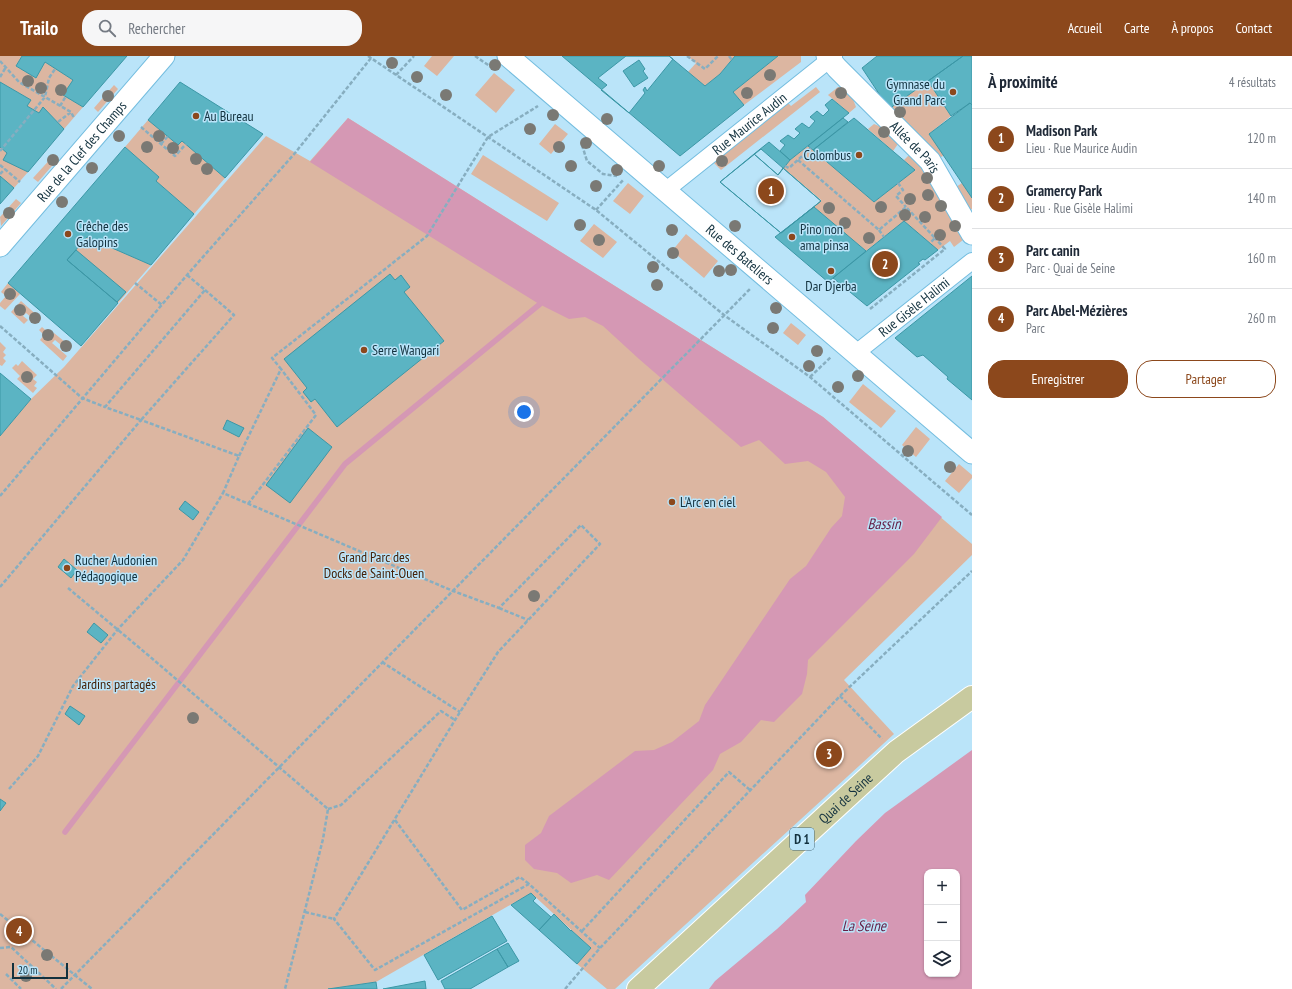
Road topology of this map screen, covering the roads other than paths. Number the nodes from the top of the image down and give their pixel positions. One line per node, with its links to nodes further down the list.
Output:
1 (164, 56): 6 (street, Rue de la Clef des Champs)
2 (830, 57): 4 (street, Rue Maurice Audin); 5 (street, Allée de Paris)
3 (501, 63): 4 (street, Rue des Bateliers)
4 (665, 191): 8 (street, Rue des Bateliers)
5 (972, 234)
6 (0, 246)
7 (972, 261): 8 (street, Rue Gisèle Halimi)
8 (856, 353): 9 (street, Rue des Bateliers)
9 (972, 453)
10 (972, 697): 11 (main road, Quai de Seine / D 1)
11 (638, 989)

